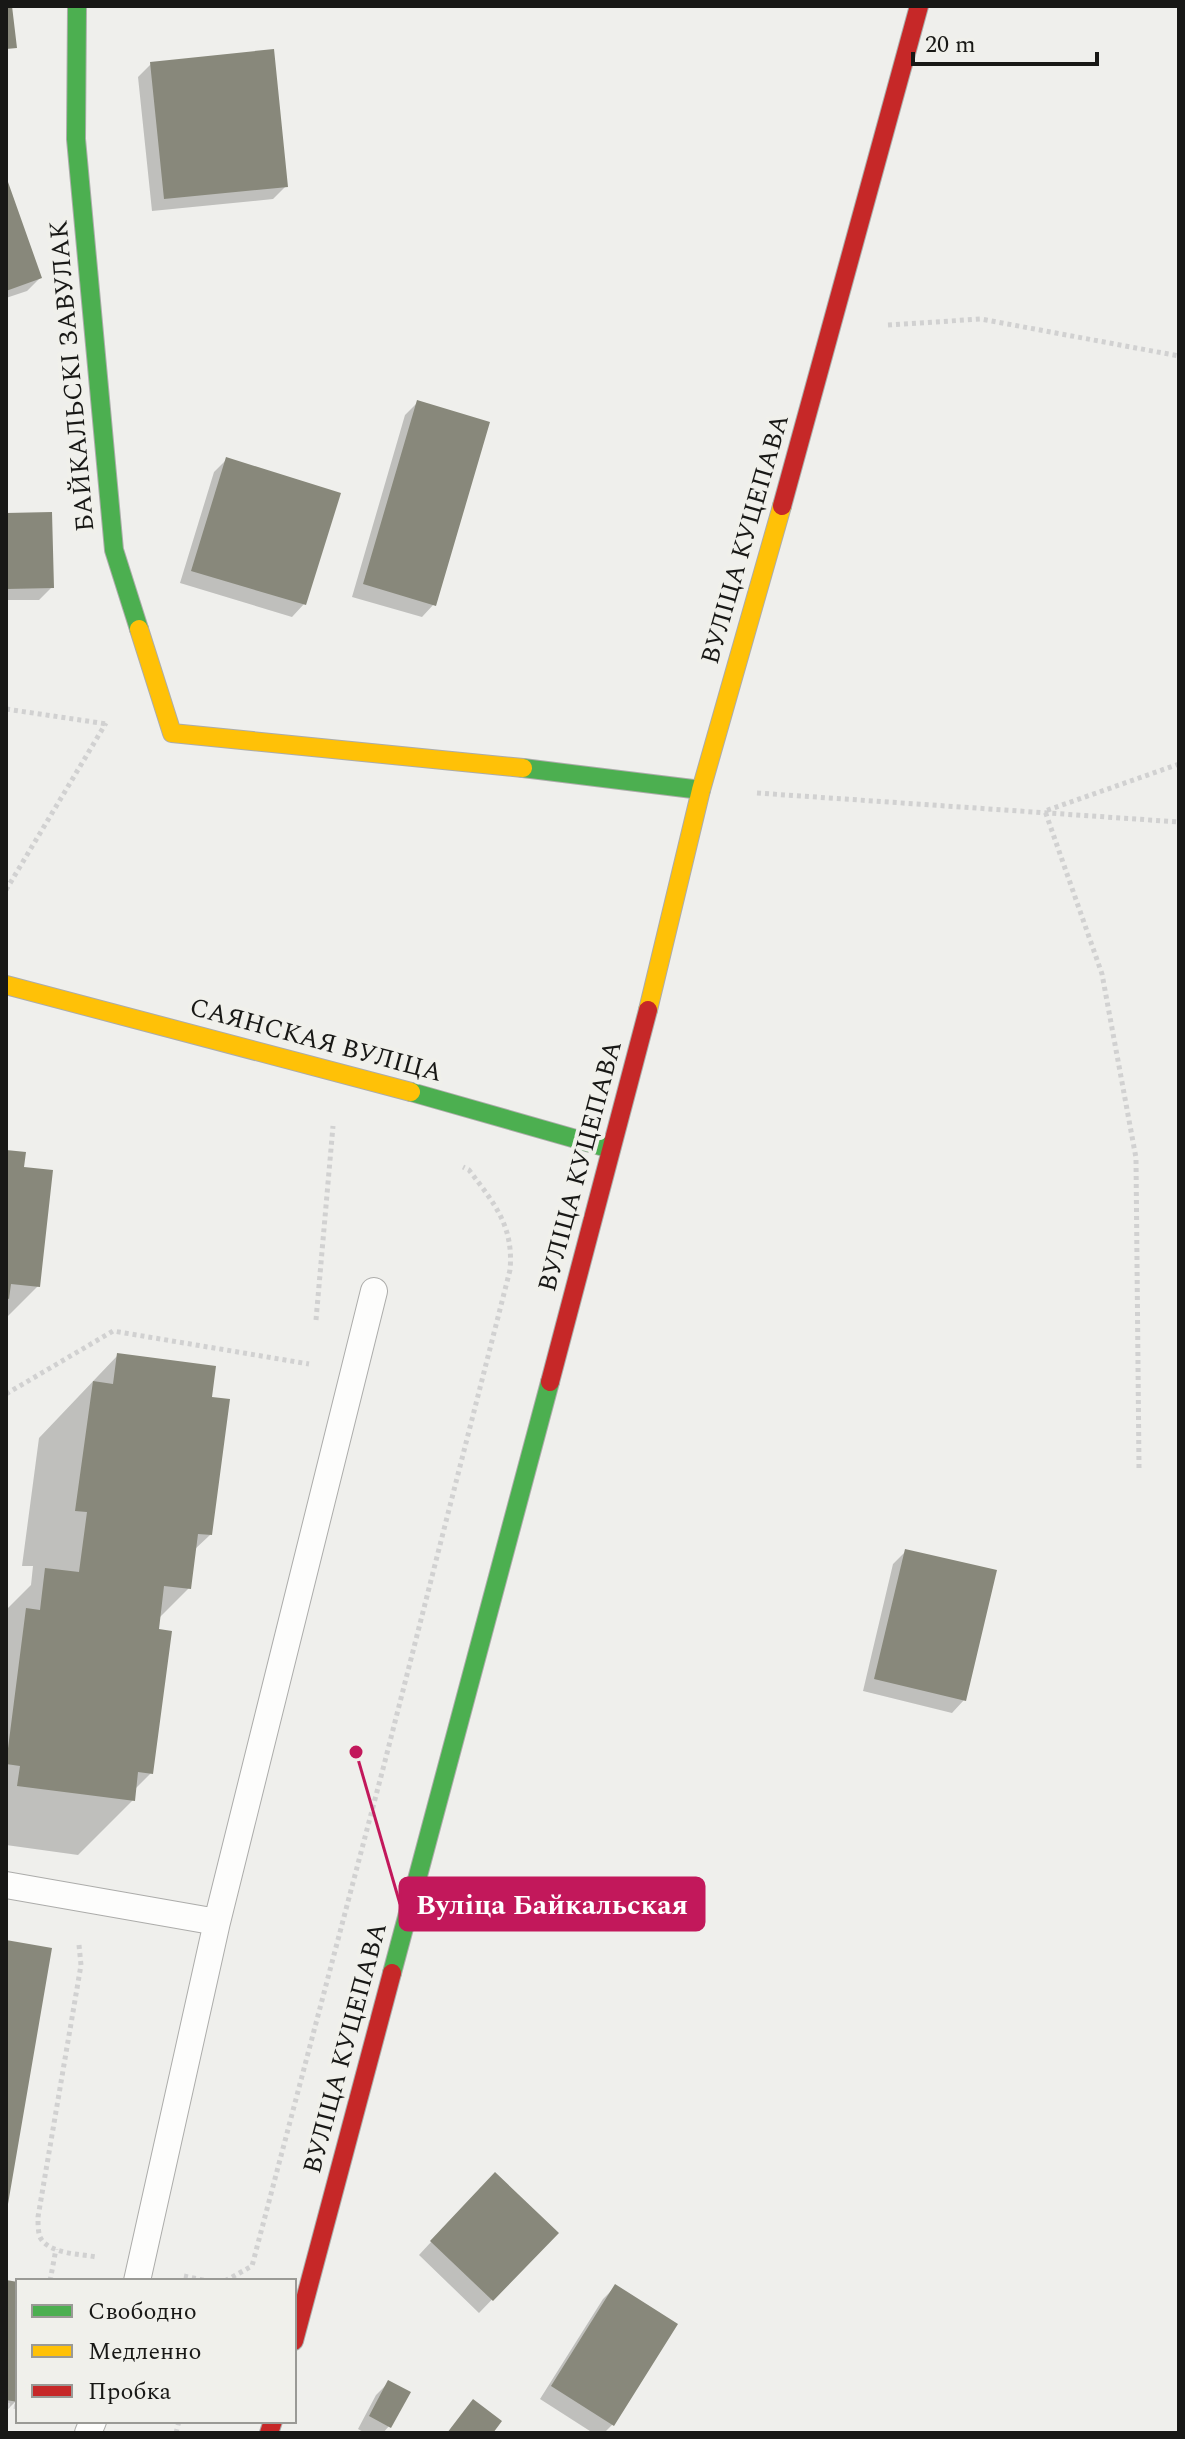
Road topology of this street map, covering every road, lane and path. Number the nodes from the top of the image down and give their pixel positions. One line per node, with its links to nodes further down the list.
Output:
1 (77, 6): 7 (street, БАЙКАЛЬСКІ ЗАВУЛАК)
2 (919, 6): 3 (street, ВУЛІЦА КУЦЕПАВА)
3 (832, 329): 4 (path); 9 (street, ВУЛІЦА КУЦЕПАВА)
4 (1179, 356)
5 (6, 709): 6 (path)
6 (106, 723): 7 (path); 12 (path)
7 (172, 733): 9 (street)
8 (1179, 764): 10 (path)
9 (701, 790): 10 (path); 15 (street, ВУЛІЦА КУЦЕПАВА)
10 (1045, 811): 11 (path); 20 (path)
11 (1179, 822)
12 (6, 890)
13 (6, 985): 14 (street, САЯНСКАЯ ВУЛІЦА)
14 (338, 1071): 15 (street, САЯНСКАЯ ВУЛІЦА); 17 (path)
15 (611, 1149): 26 (street, ВУЛІЦА КУЦЕПАВА)
16 (374, 1291): 18 (lane)
17 (315, 1334)
18 (355, 1373): 19 (path); 22 (lane)
19 (6, 1394)
20 (1139, 1468)
21 (6, 1885): 22 (lane)
22 (217, 1922): 25 (lane)
23 (78, 1937): 24 (path)
24 (50, 2279)
25 (137, 2279)
26 (296, 2333)

